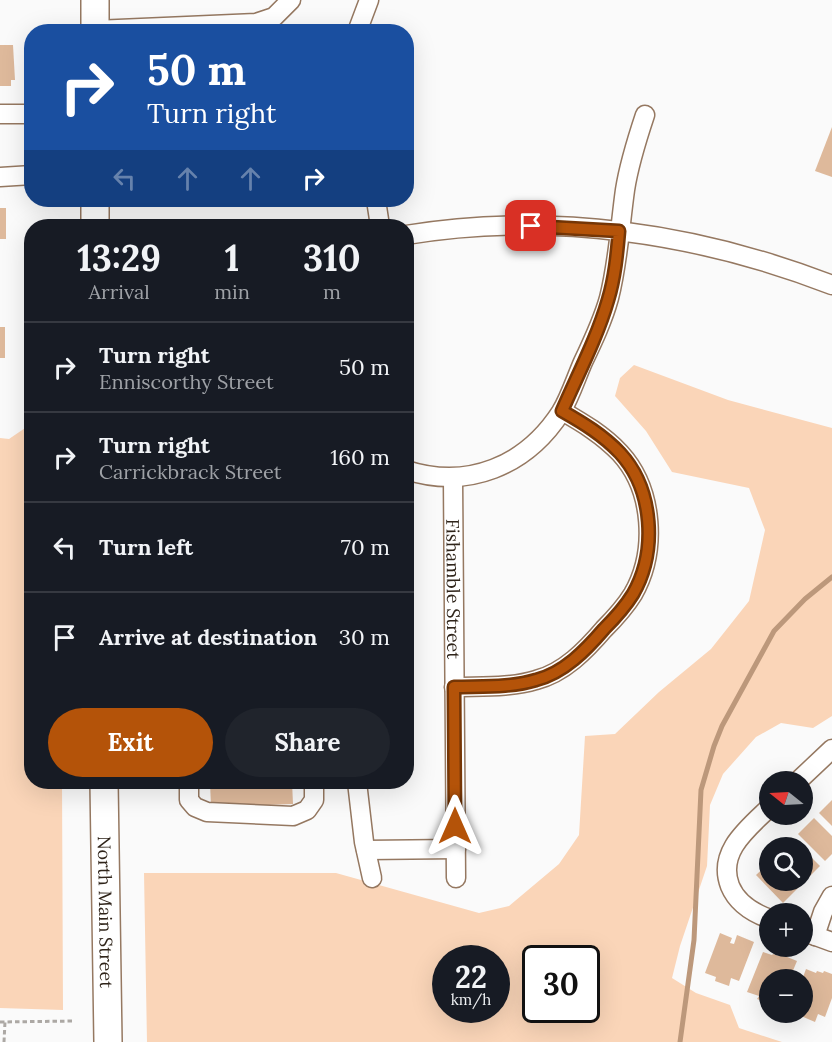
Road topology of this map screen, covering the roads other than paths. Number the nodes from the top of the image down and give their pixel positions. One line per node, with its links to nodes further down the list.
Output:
1 (95, 0): 4 (highway)
2 (291, 0): 5 (street)
3 (369, 0): 6 (street)
4 (95, 24)
5 (241, 24)
6 (360, 24)
7 (0, 114): 8 (street)
8 (24, 114)
9 (645, 115): 12 (street)
10 (24, 176): 11 (street)
11 (0, 177)
12 (619, 231): 13 (street); 14 (street); 15 (street)
13 (414, 235)
14 (832, 285)
15 (562, 411): 17 (street); 18 (street)
16 (414, 472): 17 (street)
17 (453, 478): 18 (street, Fishamble Street)
18 (454, 687): 26 (street, Fishamble Street)
19 (832, 749): 20 (street)
20 (809, 771)
21 (104, 789): 33 (highway, North Main Street)
22 (189, 789): 23 (street)
23 (314, 789)
24 (358, 789): 27 (street)
25 (759, 818): 31 (street)
26 (456, 849): 27 (street); 29 (street, Fishamble Street)
27 (366, 850): 28 (street)
28 (372, 878)
29 (456, 878)
30 (832, 897): 32 (street)
31 (759, 914)
32 (817, 937)
33 (108, 1042)

